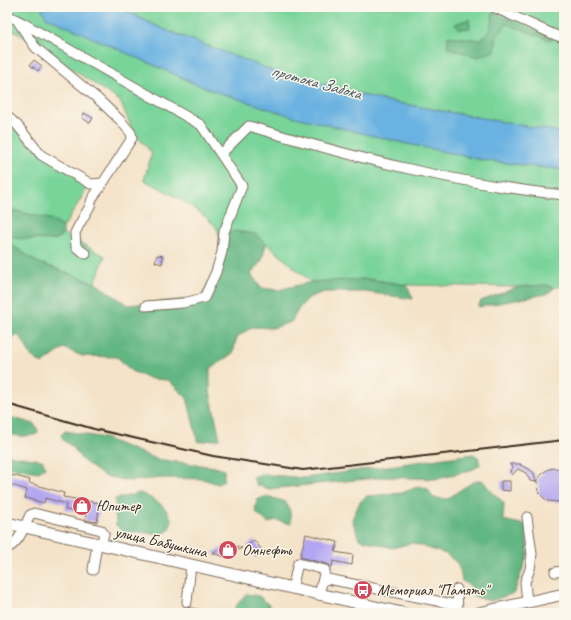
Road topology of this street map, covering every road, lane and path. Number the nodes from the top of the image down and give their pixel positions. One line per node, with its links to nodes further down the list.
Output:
1 (493, 7): 4 (street)
2 (7, 15): 3 (street)
3 (20, 21): 6 (street); 7 (street)
4 (564, 38)
5 (7, 116): 7 (street)
6 (221, 154): 8 (street); 10 (street)
7 (103, 184): 9 (street)
8 (564, 195)
9 (86, 254)
10 (146, 306)
11 (527, 517): 24 (street)
12 (7, 523): 13 (main road, улица Бабушкина)
13 (24, 527): 14 (main road, улица Бабушкина); 14 (street); 15 (street)
14 (99, 544): 16 (main road, улица Бабушкина); 17 (street)
15 (7, 548)
16 (190, 565): 19 (main road, улица Бабушкина); 23 (street)
17 (93, 570)
18 (323, 578): 19 (street); 22 (street); 25 (street)
19 (292, 588): 22 (main road, улица Бабушкина)
20 (457, 589): 25 (street)
21 (564, 594): 24 (main road)
22 (319, 595): 26 (main road, улица Бабушкина)
23 (186, 602)
24 (527, 602): 27 (main road)
25 (458, 609)
26 (402, 613)
27 (480, 613)

